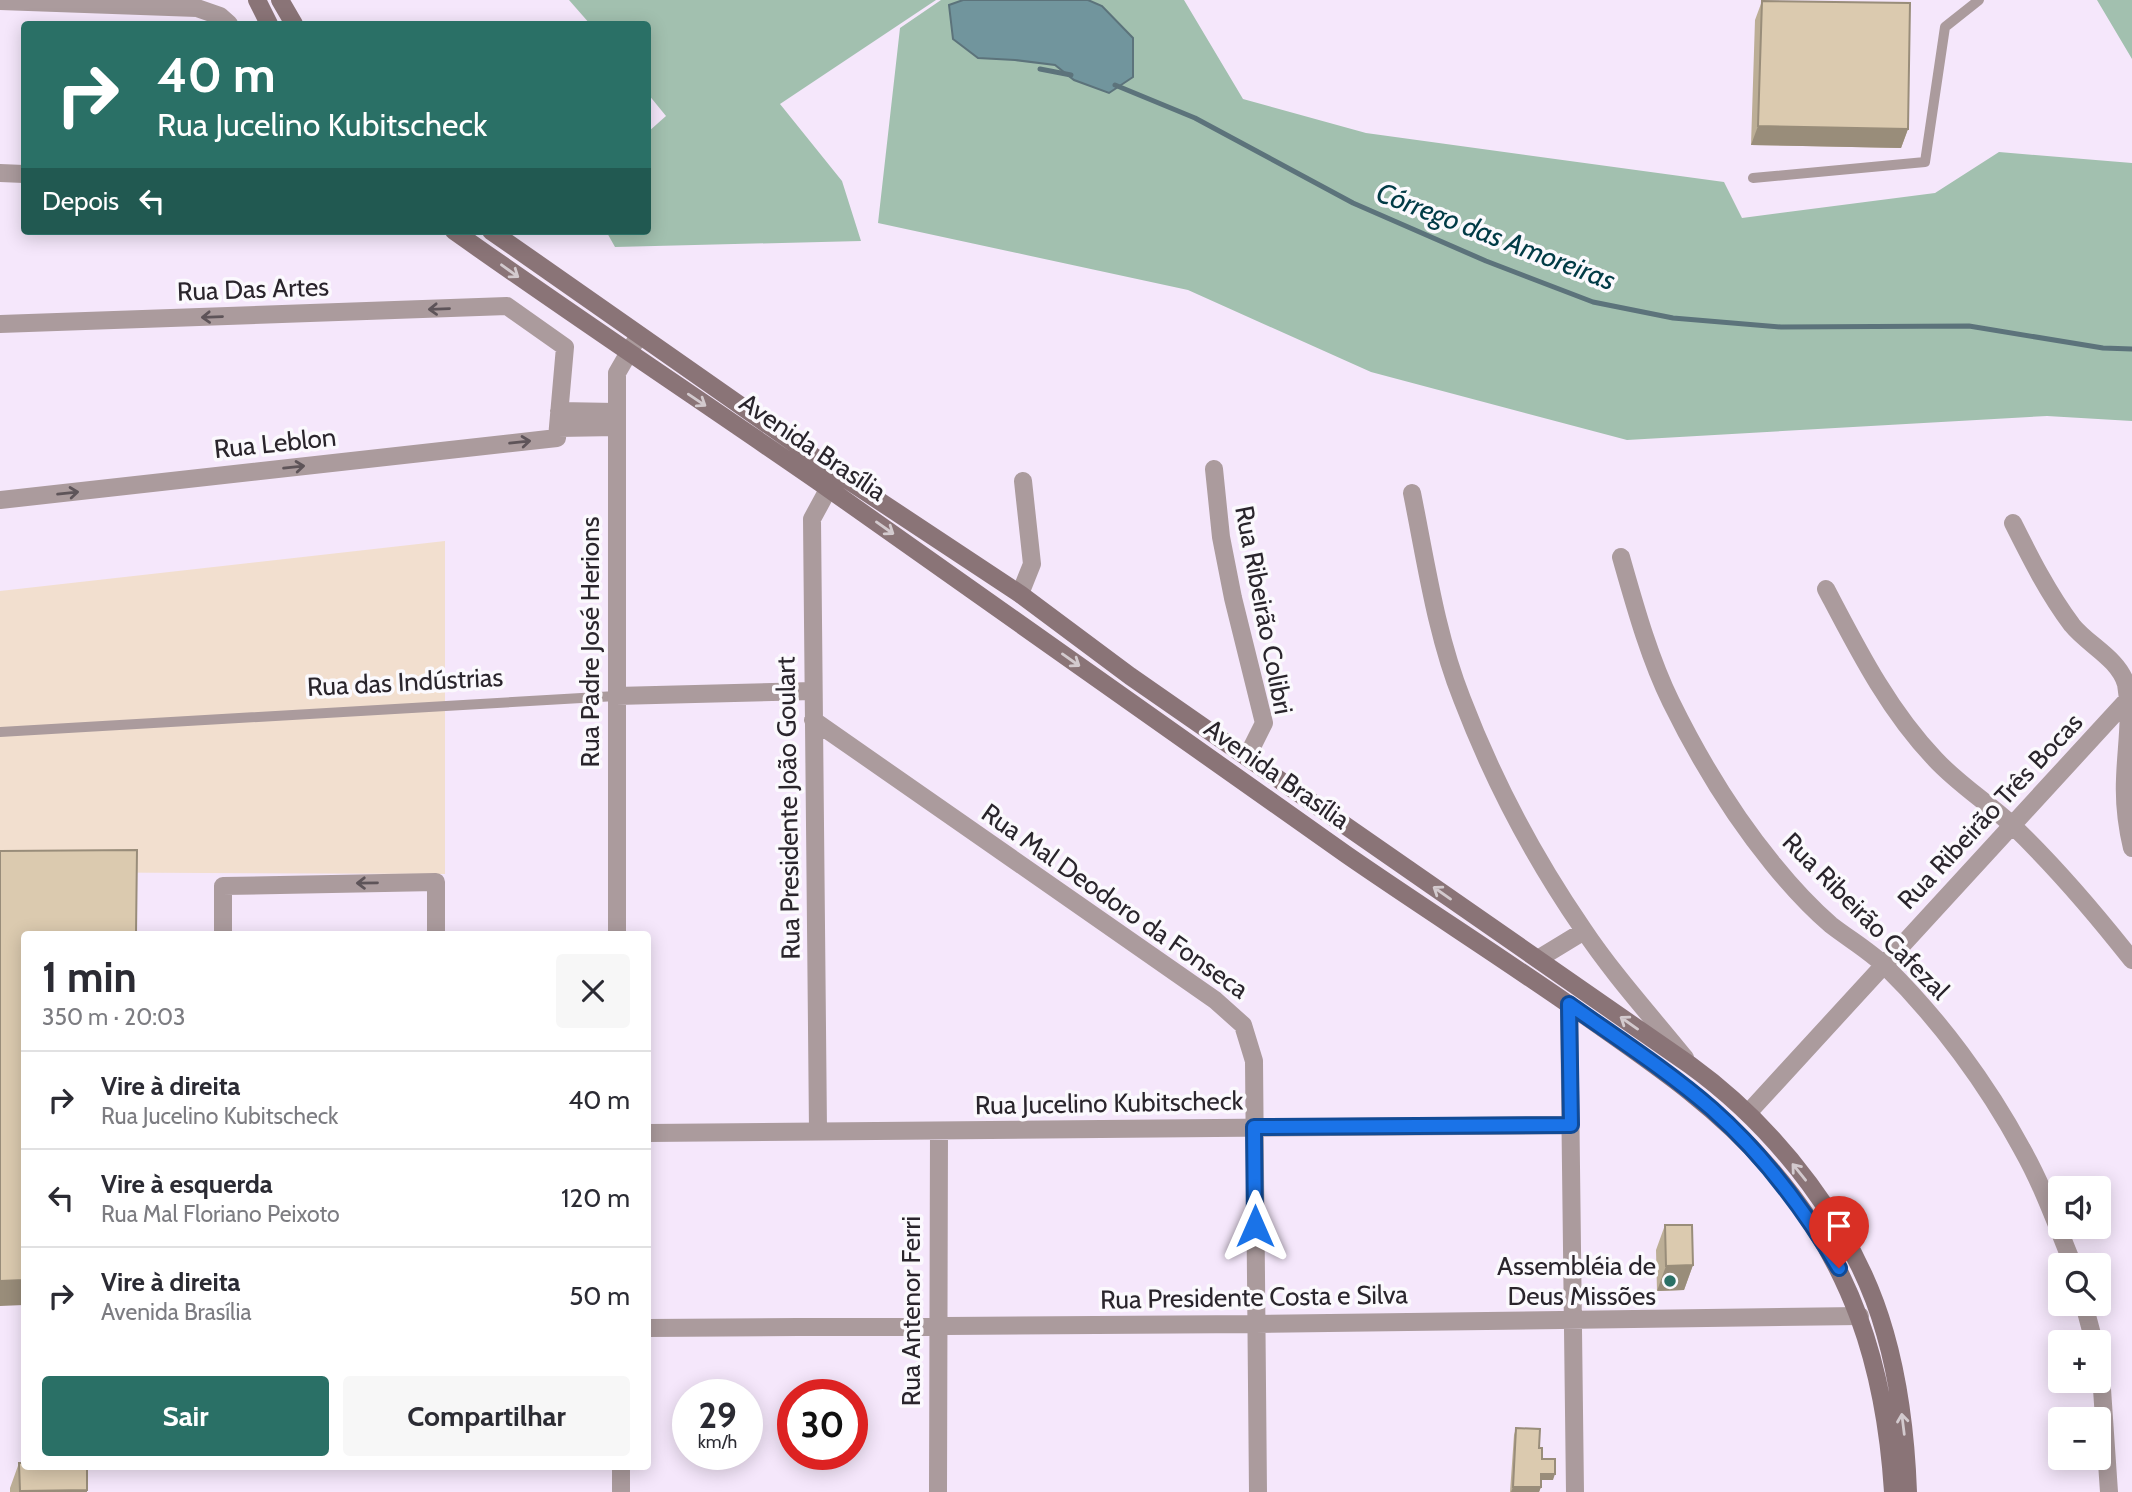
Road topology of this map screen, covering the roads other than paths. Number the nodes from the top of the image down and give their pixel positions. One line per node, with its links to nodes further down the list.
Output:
1 (257, 0): 6 (main road)
2 (280, 0): 7 (main road)
3 (1979, 0): 10 (lane)
4 (0, 1): 5 (street)
5 (225, 21)
6 (268, 21)
7 (292, 21)
8 (0, 173): 9 (street)
9 (21, 174)
10 (1753, 178)
11 (460, 235): 15 (main road, Avenida Brasília, one-way to 15)
12 (497, 235): 14 (main road, Avenida Brasília)
13 (0, 324): 17 (street, Rua Das Artes, one-way to 13)
14 (639, 335): 15 (street, Rua Padre José Herions); 19 (main road, Avenida Brasília)
15 (628, 353): 16 (street, Rua Padre José Herions); 19 (main road, Avenida Brasília, one-way to 19)
16 (616, 420): 17 (street, Rua Leblon); 28 (street, Rua Padre José Herions)
17 (558, 426): 22 (street, Rua Leblon, one-way to 17)
18 (1214, 469): 32 (street, Rua Ribeirão Colibri)
19 (832, 480): 26 (main road, Avenida Brasília); 27 (street, Rua Presidente João Goulart); 42 (main road, Avenida Brasília, one-way to 42)
20 (1023, 481): 26 (street)
21 (1412, 493): 38 (street)
22 (0, 500)
23 (2013, 523): 29 (street)
24 (1621, 557): 41 (street, Rua Ribeirão Cafezal)
25 (1825, 589): 33 (street)
26 (1020, 594): 32 (main road, Avenida Brasília)
27 (813, 691): 28 (street, Rua das Indústrias); 30 (street, Rua Presidente João Goulart)
28 (616, 696): 31 (lane, Rua das Indústrias); 37 (street, Rua Padre José Herions)
29 (2130, 698): 33 (street, Rua Ribeirão Três Bocas); 34 (street)
30 (813, 720): 46 (street, Rua Mal Deodoro da Fonseca); 47 (street, Rua Presidente João Goulart)
31 (0, 732)
32 (1247, 757): 39 (main road, Avenida Brasília, one-way to 32)
33 (2012, 825): 40 (street); 41 (street, Rua Ribeirão Três Bocas)
34 (2132, 848)
35 (223, 931): 36 (street, one-way to 35)
36 (436, 931)
37 (617, 931)
38 (1584, 931): 39 (street); 43 (street)
39 (1538, 959): 43 (main road, Avenida Brasília, one-way to 39)
40 (2132, 960)
41 (1885, 965): 44 (street, Rua Ribeirão Três Bocas); 50 (street, Rua Ribeirão Cafezal)
42 (1569, 1004): 45 (street); 51 (main road, Avenida Brasília)
43 (1690, 1065): 44 (main road, Avenida Brasília)
44 (1748, 1113): 63 (main road, Avenida Brasília, one-way to 44)
45 (1571, 1125): 46 (street, Rua Jucelino Kubitscheck); 52 (street)
46 (1254, 1127): 48 (street, Rua Jucelino Kubitscheck); 53 (street, Rua Mal Deodoro da Fonseca)
47 (818, 1130): 48 (street, Rua Jucelino Kubitscheck); 49 (street, Rua Jucelino Kubitscheck)
48 (939, 1131): 54 (street, Rua Antenor Ferri)
49 (651, 1133)
50 (2068, 1253)
51 (1860, 1317): 52 (street, Rua Presidente Costa e Silva); 62 (main road, Avenida Brasília)
52 (1574, 1320): 53 (street, Rua Presidente Costa e Silva); 61 (street)
53 (1256, 1324): 54 (street, Rua Presidente Costa e Silva); 60 (street, Rua Mal Deodoro da Fonseca)
54 (937, 1326): 55 (street, Rua Presidente Costa e Silva); 59 (street, Rua Antenor Ferri)
55 (651, 1328)
56 (2102, 1393): 64 (street)
57 (621, 1470): 58 (street)
58 (621, 1492)
59 (938, 1492)
60 (1258, 1492)
61 (1575, 1492)
62 (1892, 1492)
63 (1908, 1492)
64 (2109, 1492)

